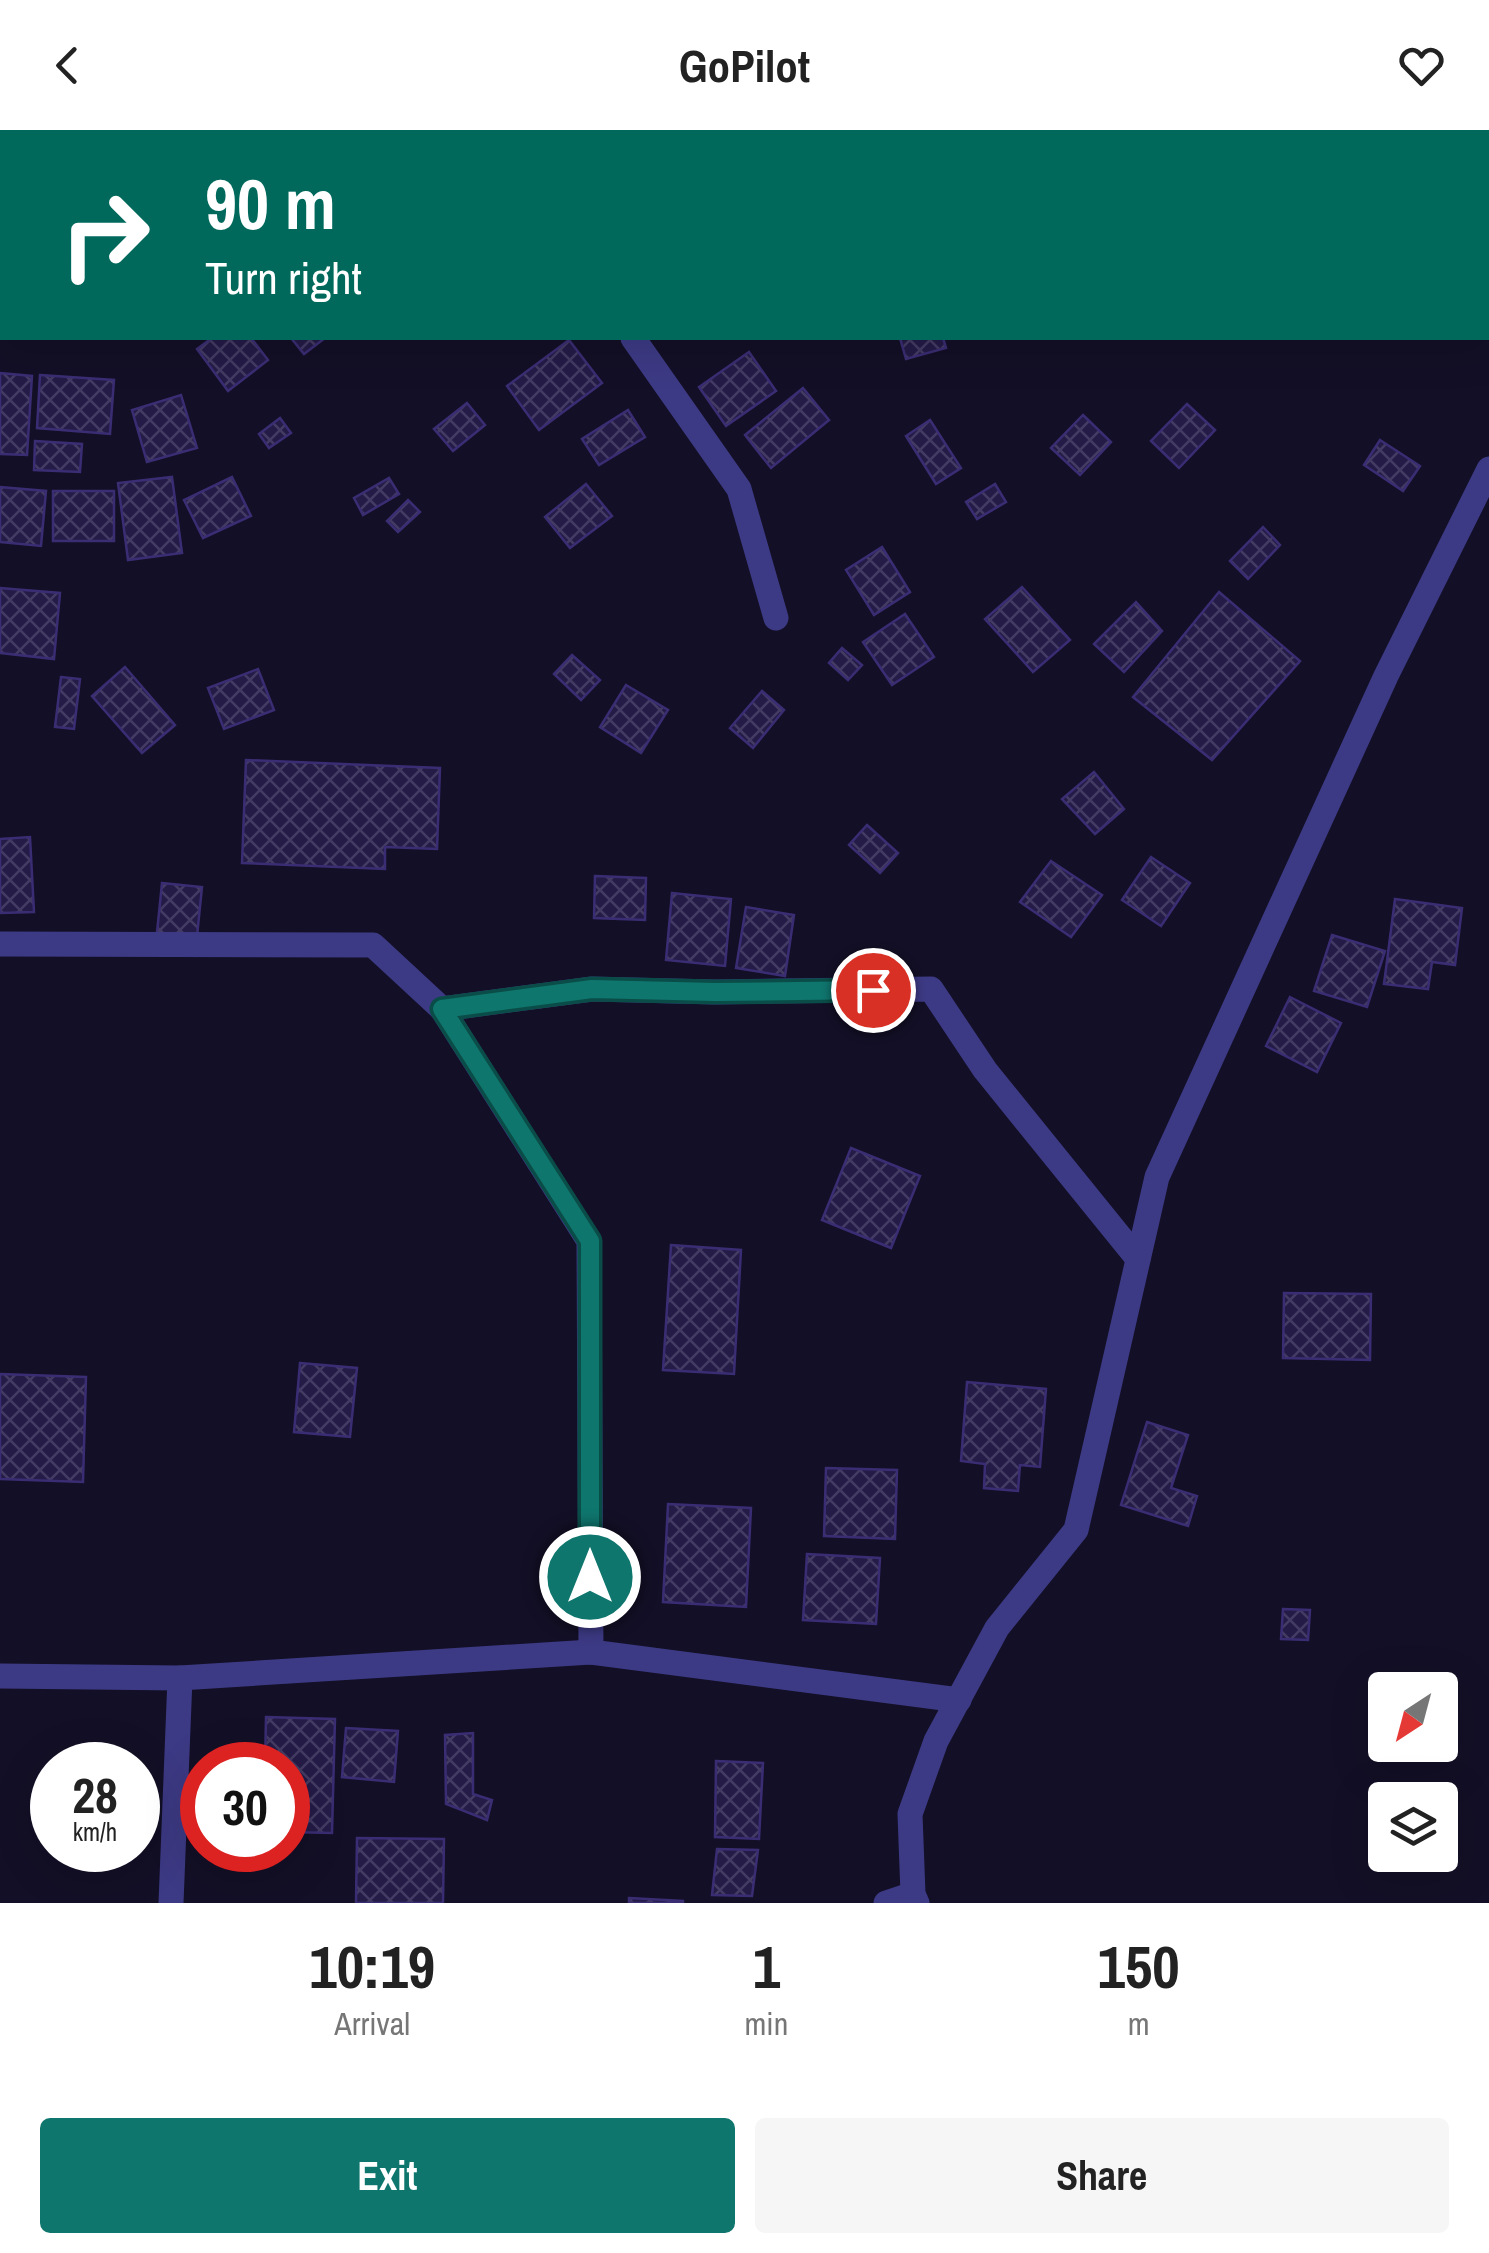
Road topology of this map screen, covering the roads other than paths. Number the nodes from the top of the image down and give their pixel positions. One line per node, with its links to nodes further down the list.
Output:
1 (635, 340): 3 (street)
2 (1489, 469): 6 (street)
3 (776, 618)
4 (0, 944): 5 (street)
5 (442, 1009): 6 (street); 7 (street)
6 (1138, 1259): 10 (street)
7 (590, 1652): 9 (street); 10 (street)
8 (0, 1676): 9 (street)
9 (180, 1678): 12 (street)
10 (958, 1700): 11 (street)
11 (915, 1899): 13 (street)
12 (171, 1903)
13 (886, 1903)

